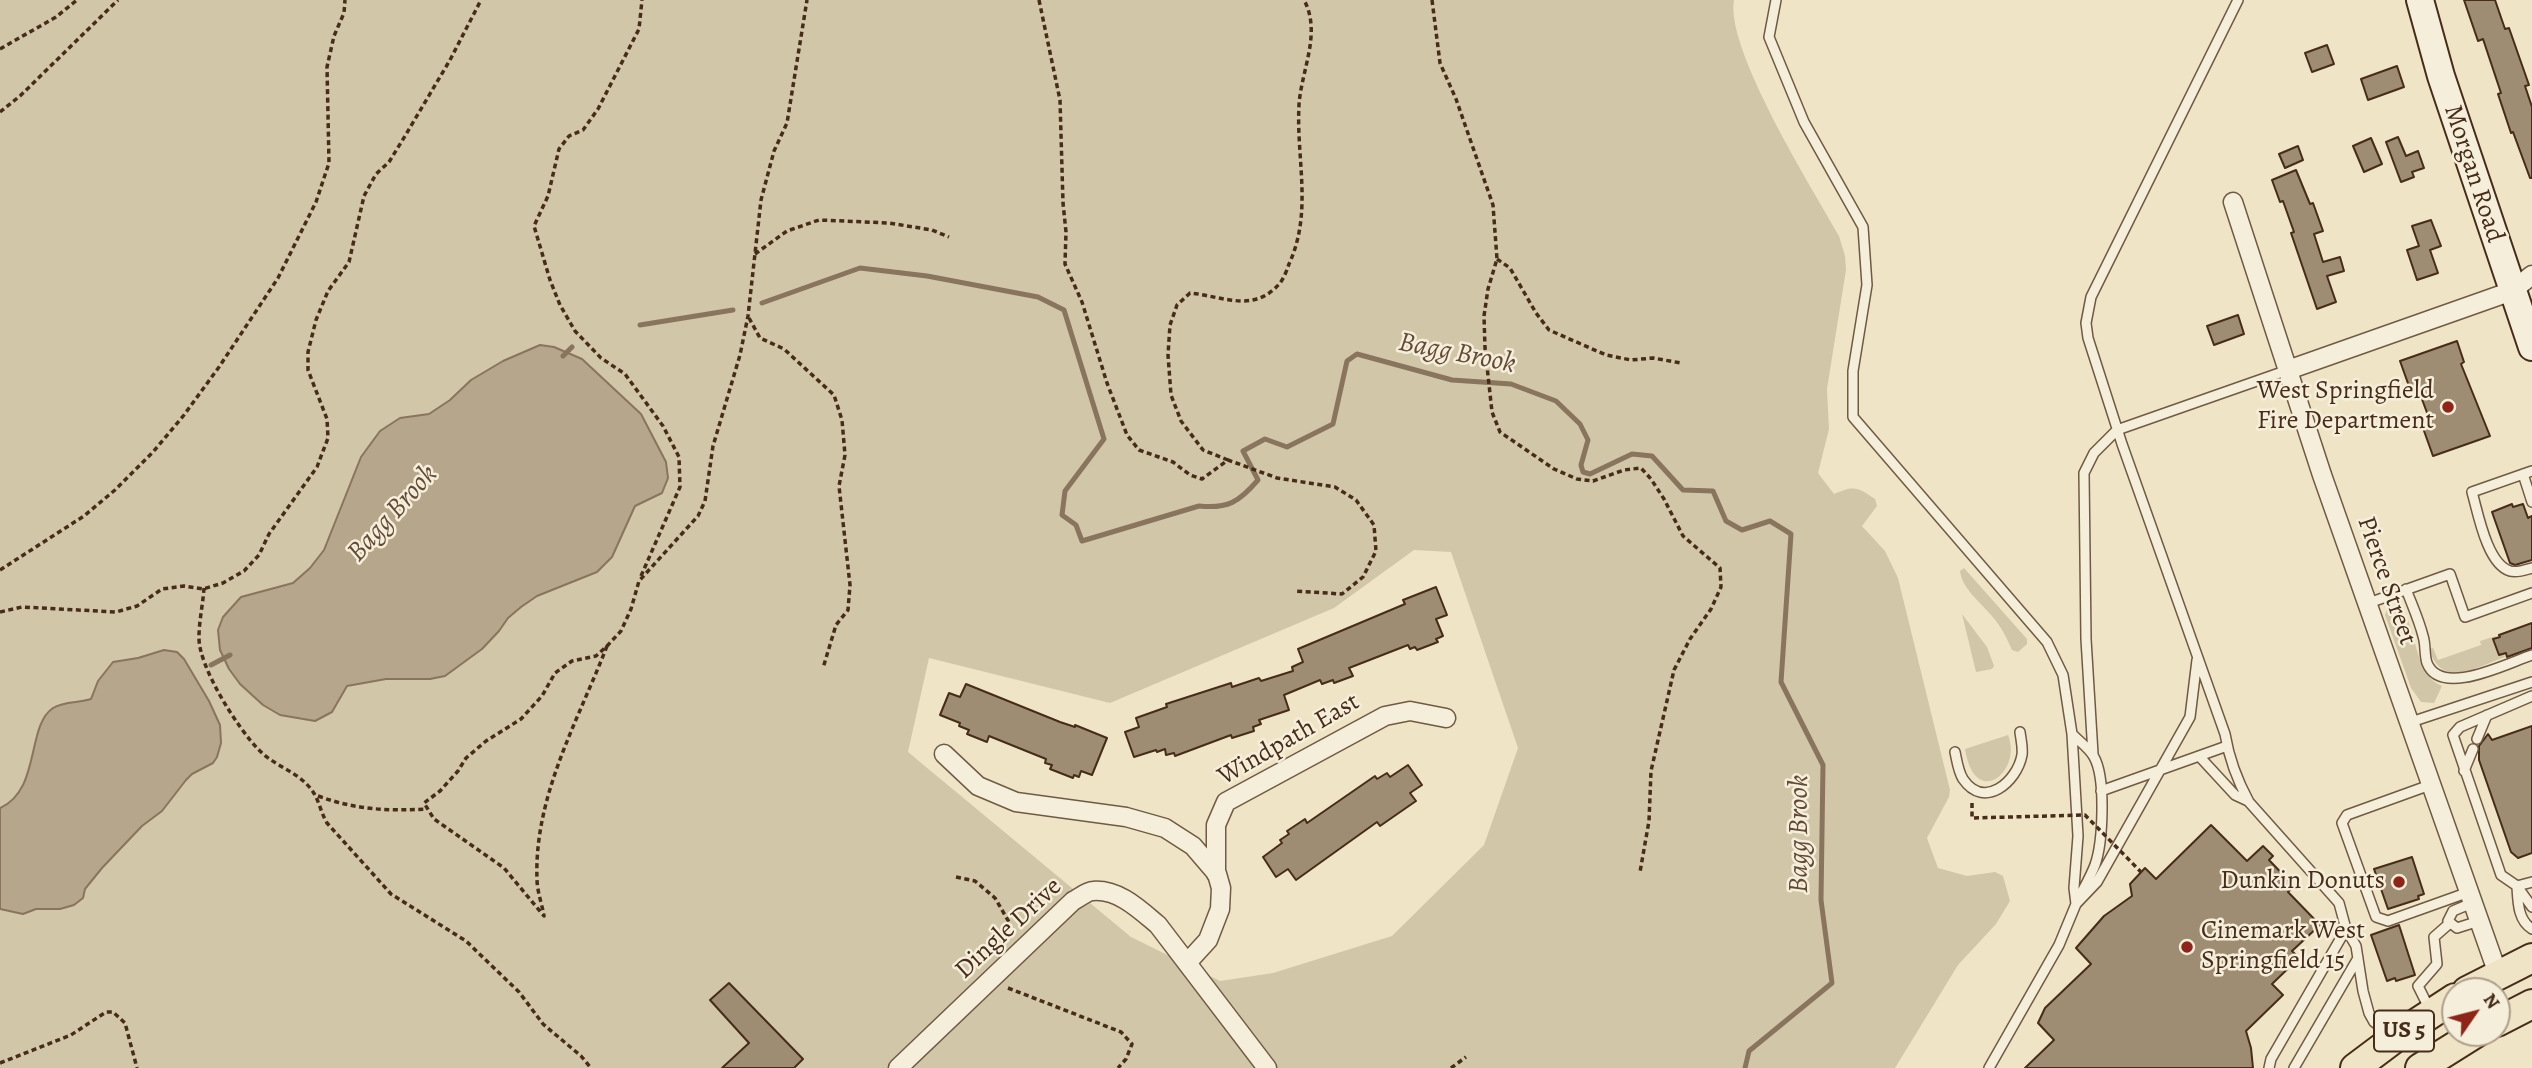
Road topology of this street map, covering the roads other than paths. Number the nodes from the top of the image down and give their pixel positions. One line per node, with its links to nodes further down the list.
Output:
1 (1776, 0): 23 (lane)
2 (2238, 0): 8 (lane)
3 (2420, 0): 5 (main road, Morgan Road)
4 (2233, 202): 7 (street, Pierce Street)
5 (2522, 283): 6 (main road, Morgan Road); 7 (street)
6 (2532, 347)
7 (2288, 370): 8 (lane); 14 (street, Pierce Street)
8 (2117, 430): 16 (lane); 29 (lane)
9 (2527, 473): 10 (lane); 11 (lane)
10 (2532, 502)
11 (2532, 568)
12 (2406, 589): 13 (lane); 14 (lane); 15 (lane)
13 (2532, 593)
14 (2366, 604): 21 (street, Pierce Street)
15 (2532, 655)
16 (2197, 656): 25 (lane); 31 (lane)
17 (2532, 682): 21 (lane)
18 (2532, 696): 19 (lane)
19 (2487, 715): 24 (lane); 32 (lane)
20 (1446, 718): 36 (street, Windpath East)
21 (2409, 723): 33 (street, Pierce Street)
22 (2020, 733): 27 (lane)
23 (2072, 734): 29 (lane); 40 (lane)
24 (2477, 739)
25 (2227, 746): 30 (lane); 35 (lane)
26 (2473, 749): 32 (lane)
27 (1955, 752)
28 (944, 754): 36 (street)
29 (2093, 754): 34 (lane)
30 (2199, 757): 31 (lane); 35 (lane)
31 (2161, 770): 34 (lane); 40 (lane)
32 (2464, 771): 38 (lane)
33 (2430, 785): 39 (street, Pierce Street); 39 (lane)
34 (2101, 791): 40 (lane)
35 (2249, 802): 44 (lane)
36 (1216, 874): 48 (street, Windpath East)
37 (2532, 882): 38 (lane)
38 (2517, 886): 41 (lane); 45 (lane)
39 (2471, 897): 42 (street, Pierce Street); 43 (lane)
40 (2076, 904): 59 (lane)
41 (2532, 907)
42 (2479, 920): 43 (lane); 49 (street, Pierce Street)
43 (2450, 923): 53 (lane)
44 (2346, 929): 46 (lane); 60 (lane)
45 (2532, 929)
46 (2359, 957): 55 (lane); 61 (lane)
47 (2532, 958): 49 (main road, US 5)
48 (1188, 963): 57 (street, Dingle Drive); 58 (street, Dingle Drive)
49 (2498, 974): 50 (main road, US 5)
50 (2493, 977)
51 (2532, 1004): 54 (main road)
52 (2441, 1007): 53 (main road, US 5)
53 (2431, 1013): 55 (main road, US 5)
54 (2511, 1015)
55 (2395, 1038): 62 (main road, US 5)
56 (2454, 1047): 63 (main road, US 5)
57 (898, 1068)
58 (1267, 1068)
59 (1991, 1068)
60 (2269, 1068)
61 (2294, 1068)
62 (2354, 1068)
63 (2420, 1068)

